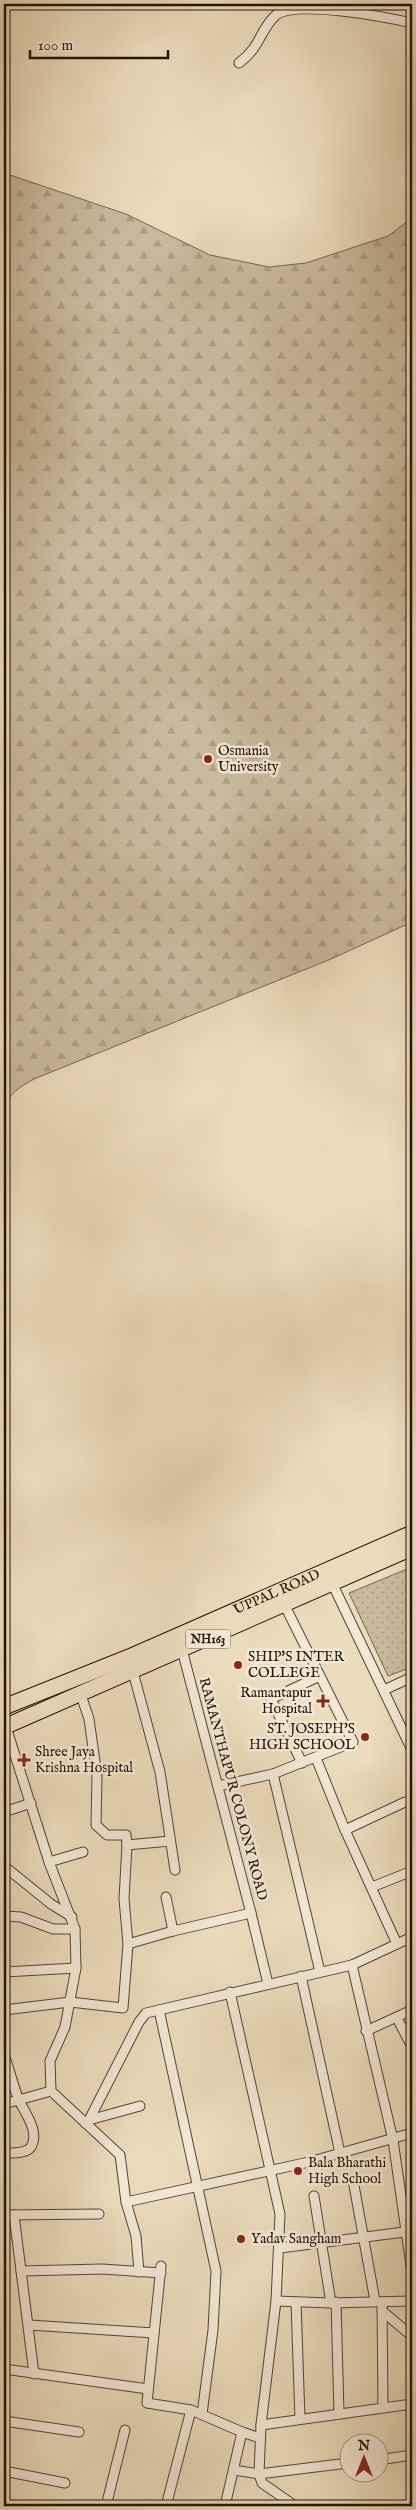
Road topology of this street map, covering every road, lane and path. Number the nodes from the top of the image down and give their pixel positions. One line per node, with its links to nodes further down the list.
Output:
1 (412, 23): 2 (street)
2 (239, 63)
3 (412, 1533): 7 (highway, UPPAL ROAD / NH163)
4 (412, 1548): 5 (highway, NH163)
5 (332, 1583): 6 (highway, NH163); 11 (street)
6 (284, 1604): 7 (highway, NH163); 9 (street)
7 (180, 1643): 8 (highway, NH163); 13 (highway, UPPAL ROAD / NH163); 19 (street, RAMANTHAPUR COLONY ROAD)
8 (133, 1672): 12 (highway, NH163); 24 (street)
9 (320, 1676): 16 (street); 17 (street)
10 (412, 1677): 11 (street)
11 (384, 1690): 15 (street)
12 (81, 1695): 14 (highway, NH163); 25 (street)
13 (4, 1707)
14 (5, 1727): 21 (street)
15 (412, 1750)
16 (316, 1758): 17 (street); 23 (street)
17 (302, 1763): 18 (street)
18 (273, 1774): 19 (street); 44 (street)
19 (218, 1786): 33 (street, RAMANTHAPUR COLONY ROAD)
20 (405, 1802): 23 (street)
21 (31, 1803): 22 (street); 27 (street)
22 (4, 1812)
23 (345, 1830): 31 (street)
24 (170, 1841): 25 (street); 29 (street)
25 (127, 1845): 39 (street)
26 (82, 1852): 27 (street)
27 (49, 1862): 35 (street)
28 (4, 1866): 35 (street)
29 (175, 1870)
30 (412, 1871): 31 (street)
31 (372, 1887): 40 (street)
32 (166, 1897): 37 (street)
33 (251, 1913): 37 (street, RAMANTHAPUR COLONY ROAD); 46 (street)
34 (4, 1916): 36 (street)
35 (72, 1917): 36 (street)
36 (75, 1929): 42 (street)
37 (173, 1931): 39 (street, RAMANTHAPUR COLONY ROAD)
38 (412, 1937): 40 (street)
39 (128, 1944): 48 (street)
40 (397, 1944): 41 (street)
41 (352, 1965): 44 (street); 53 (street)
42 (76, 1968): 43 (street); 48 (street)
43 (4, 1972)
44 (320, 1972): 45 (street)
45 (301, 1976): 46 (street); 63 (street)
46 (268, 1984): 47 (street)
47 (230, 1992): 50 (street); 65 (street)
48 (70, 2002): 49 (street); 56 (street)
49 (4, 2010)
50 (159, 2010): 60 (street); 67 (street)
51 (412, 2010): 52 (street)
52 (397, 2018): 53 (street); 54 (street)
53 (366, 2031): 62 (street)
54 (412, 2047)
55 (4, 2054): 57 (street)
56 (51, 2091): 57 (street); 60 (street)
57 (19, 2100): 58 (street); 64 (street)
58 (4, 2104)
59 (140, 2106): 60 (street)
60 (87, 2122): 69 (street)
61 (412, 2133): 62 (street)
62 (394, 2140): 63 (street); 73 (street)
63 (340, 2153): 65 (street)
64 (4, 2154)
65 (271, 2171): 67 (street); 76 (street)
66 (353, 2180): 74 (street)
67 (197, 2185): 69 (street); 94 (street)
68 (314, 2196): 75 (street)
69 (126, 2202): 78 (street)
70 (99, 2214): 72 (street)
71 (4, 2215): 72 (street)
72 (14, 2215): 77 (street)
73 (410, 2231): 74 (street); 79 (street)
74 (362, 2237): 75 (street); 84 (street)
75 (320, 2244): 76 (street); 83 (street)
76 (280, 2248): 80 (street)
77 (21, 2271): 78 (street); 85 (street)
78 (139, 2272): 86 (street)
79 (412, 2273)
80 (276, 2301): 82 (street); 98 (street)
81 (412, 2301): 84 (street)
82 (296, 2302): 83 (street); 96 (street)
83 (334, 2303): 84 (street); 95 (street)
84 (379, 2304): 87 (street); 92 (street)
85 (29, 2325): 86 (street); 89 (street)
86 (154, 2333): 90 (street)
87 (412, 2336)
88 (4, 2369): 89 (street)
89 (34, 2374): 90 (street)
90 (148, 2389): 93 (street)
91 (412, 2404): 92 (street)
92 (383, 2408): 95 (street)
93 (191, 2410): 94 (street); 111 (street)
94 (202, 2414): 101 (street)
95 (339, 2414): 96 (street)
96 (300, 2419): 98 (street)
97 (4, 2421): 100 (street)
98 (261, 2425): 102 (street)
99 (125, 2430): 110 (street)
100 (79, 2432)
101 (242, 2432): 102 (street); 106 (street)
102 (260, 2438): 108 (street)
103 (412, 2456): 104 (street)
104 (388, 2459)
105 (338, 2464): 108 (street)
106 (234, 2470): 108 (street); 112 (street)
107 (4, 2471): 109 (street)
108 (259, 2474): 113 (street)
109 (65, 2483)
110 (106, 2506)
111 (166, 2506)
112 (225, 2506)
113 (295, 2506)

